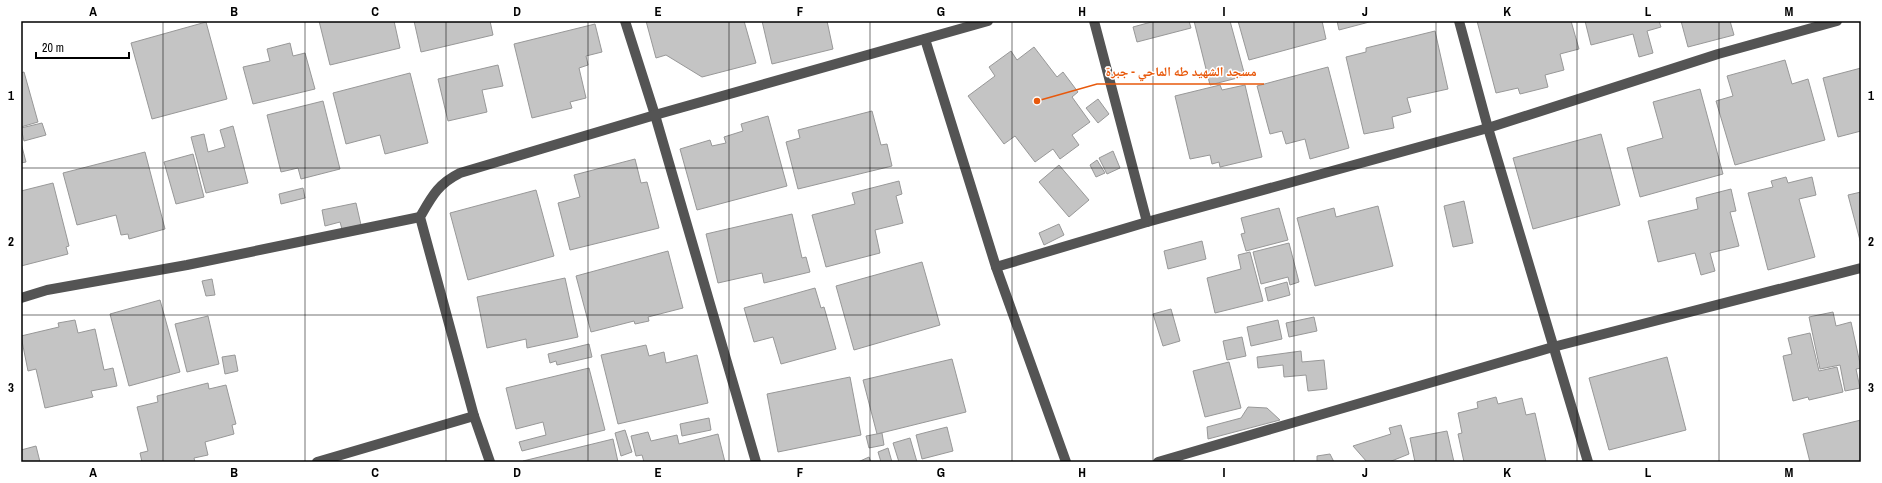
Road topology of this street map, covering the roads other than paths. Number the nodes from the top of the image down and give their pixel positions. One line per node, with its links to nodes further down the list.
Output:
1 (625, 21): 7 (street)
2 (988, 21): 6 (street)
3 (1094, 21): 10 (street)
4 (1458, 21): 8 (street)
5 (1836, 21): 8 (street)
6 (925, 39): 7 (street); 11 (street)
7 (655, 115): 9 (street); 18 (street)
8 (1488, 128): 10 (street); 14 (street)
9 (420, 217): 13 (street); 15 (street)
10 (1147, 222): 11 (street)
11 (996, 267): 19 (street)
12 (1861, 268): 14 (street)
13 (21, 298)
14 (1553, 347): 20 (street); 21 (street)
15 (474, 416): 16 (street); 17 (street)
16 (317, 462)
17 (490, 462)
18 (756, 462)
19 (1066, 462)
20 (1158, 462)
21 (1588, 462)

